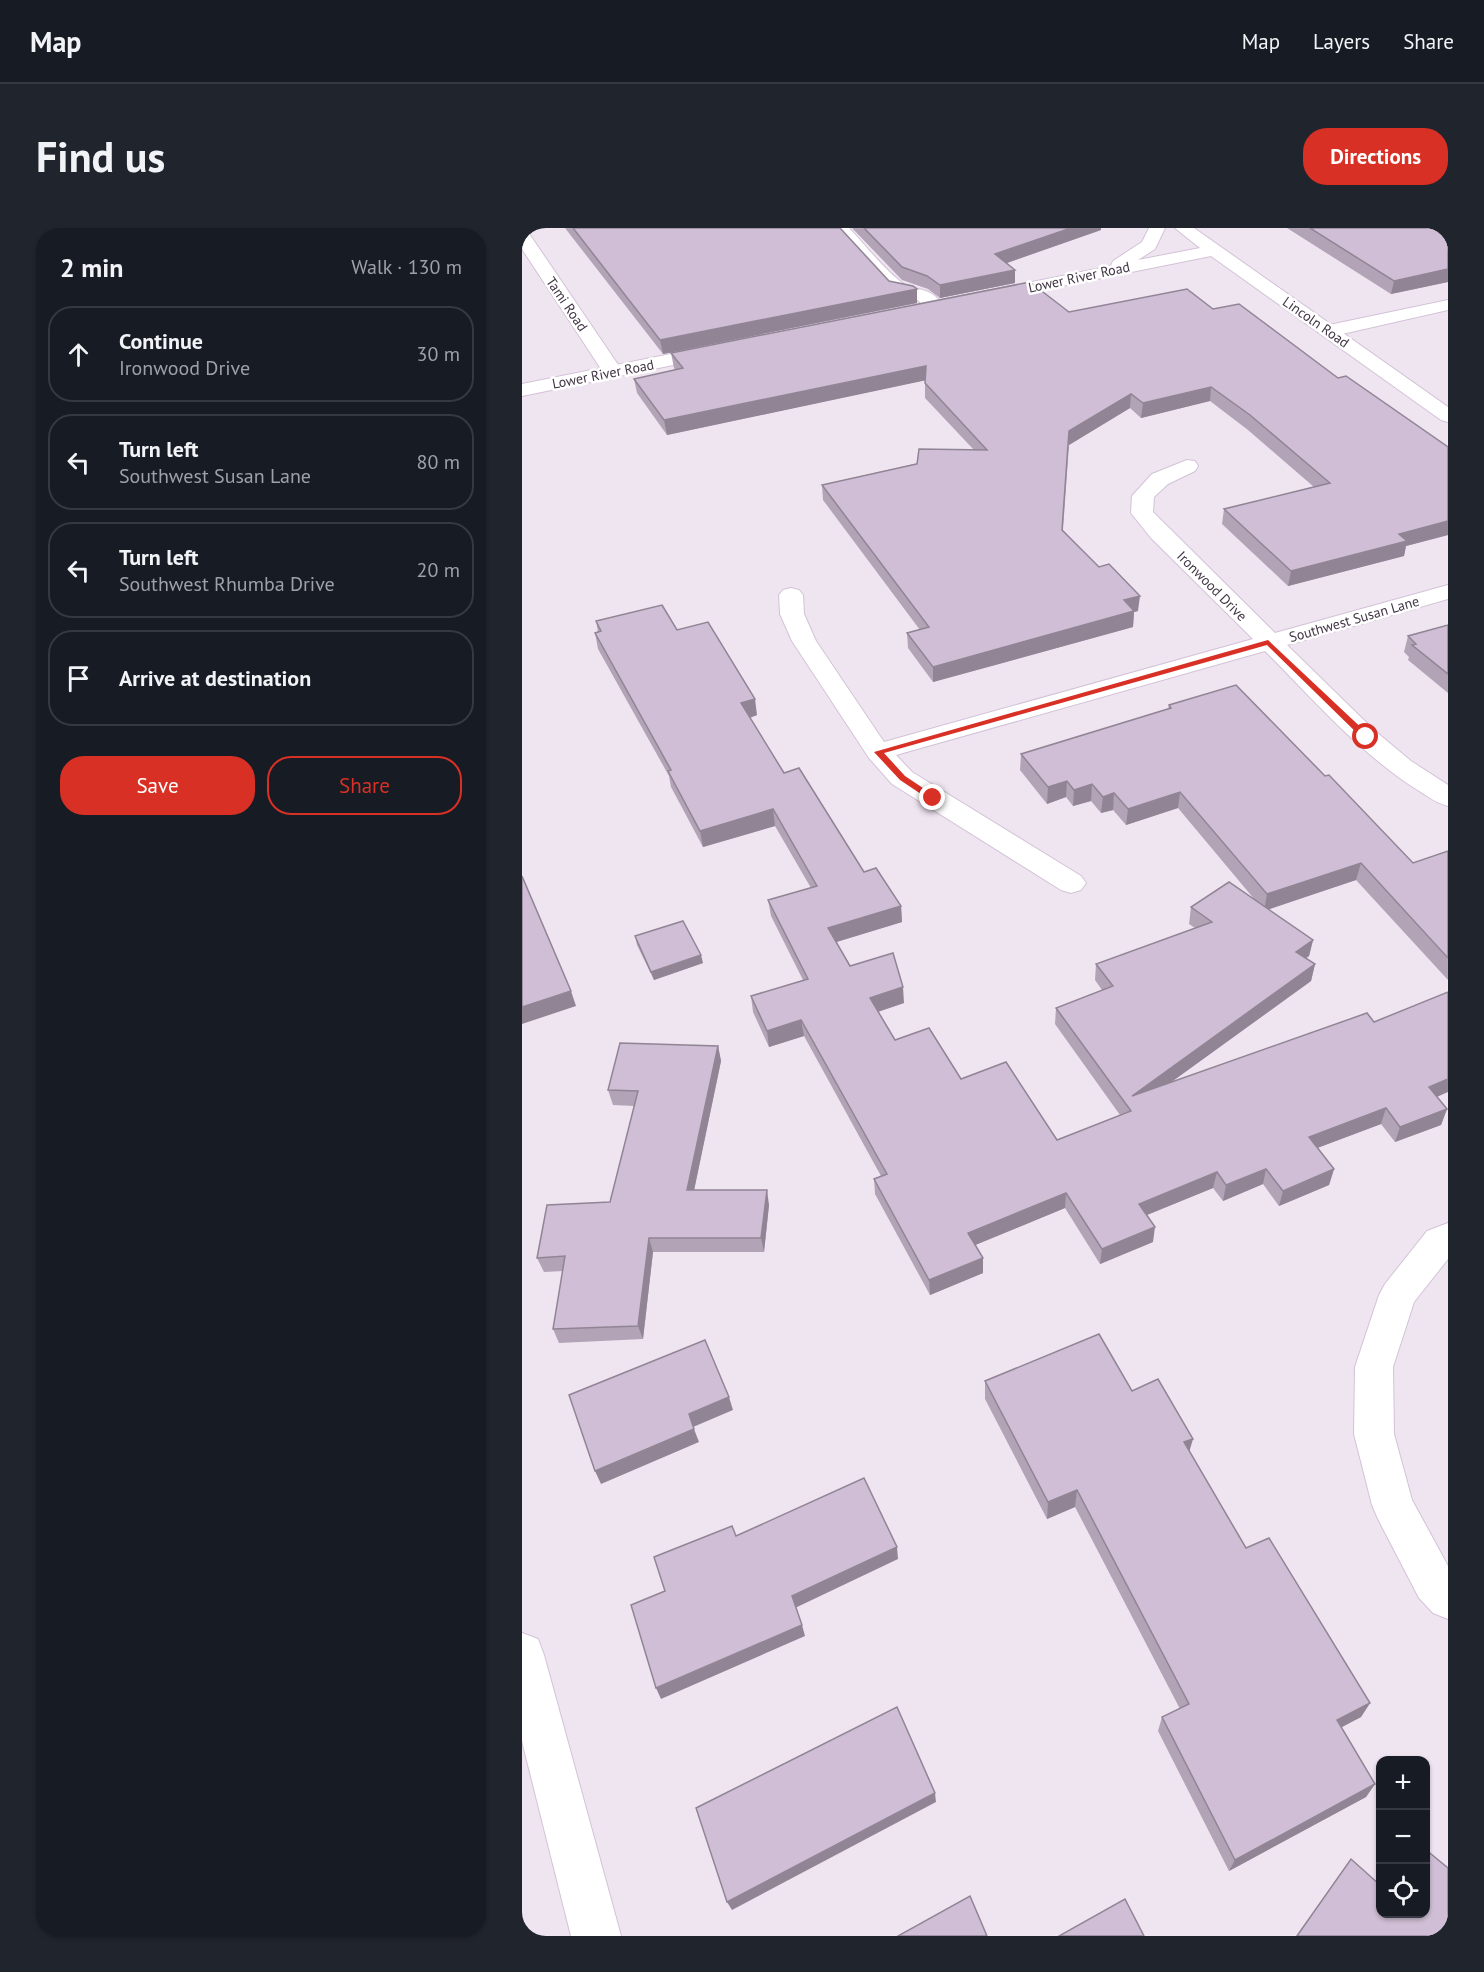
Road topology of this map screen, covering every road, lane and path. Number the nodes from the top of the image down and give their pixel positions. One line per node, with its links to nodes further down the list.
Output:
1 (840, 228): 7 (street)
2 (1156, 228): 6 (street)
3 (1184, 228): 5 (street, Lincoln Road)
4 (522, 236): 12 (street, Tami Road)
5 (1214, 250): 6 (street, Lower River Road); 10 (street, Lincoln Road)
6 (1082, 276): 9 (street, Lower River Road)
7 (902, 302): 9 (street, Lower River Road); 9 (street)
8 (1448, 305): 10 (street)
9 (935, 306)
10 (1329, 331): 14 (street, Lincoln Road)
11 (728, 348): 12 (street, Lower River Road)
12 (613, 372): 13 (street, Lower River Road)
13 (522, 390)
14 (1448, 416)
15 (1187, 466): 18 (street, Ironwood Drive)
16 (1448, 592): 18 (street, Southwest Susan Lane)
17 (791, 595): 19 (street)
18 (1268, 643): 19 (street, Southwest Susan Lane); 20 (street, Ironwood Drive)
19 (878, 752): 21 (street)
20 (1448, 797)
21 (1071, 883)
22 (1448, 1238): 23 (street)
23 (1448, 1598)
24 (522, 1655): 25 (street)
25 (596, 1936)

